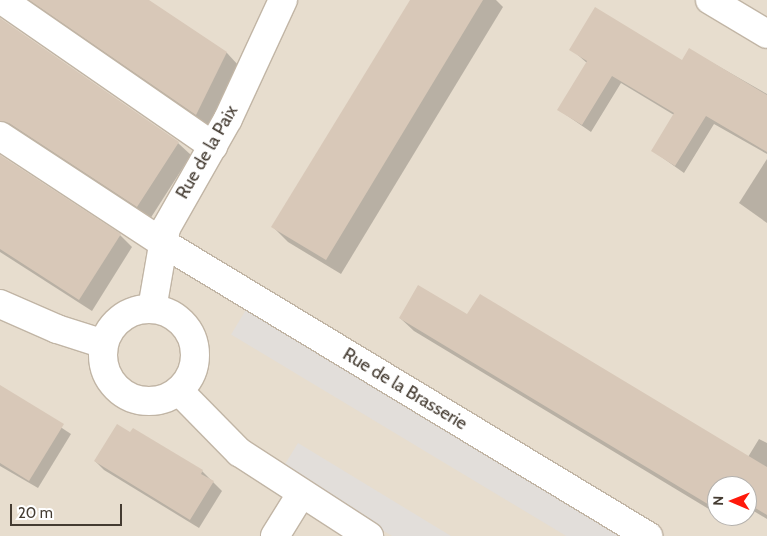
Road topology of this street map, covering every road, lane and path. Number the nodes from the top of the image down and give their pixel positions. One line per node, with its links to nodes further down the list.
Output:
1 (2, 0): 6 (street)
2 (283, 0): 6 (street, Rue de la Paix)
3 (710, 0): 4 (street)
4 (767, 34)
5 (0, 136): 7 (street, Rue de la Brasserie)
6 (213, 146): 7 (street, Rue de la Paix)
7 (163, 243): 9 (street, Rue de la Paix); 15 (street, Rue de la Brasserie)
8 (0, 304): 10 (street)
9 (152, 309): 10 (street); 11 (street)
10 (104, 344): 11 (street)
11 (179, 391): 12 (street)
12 (301, 494): 13 (street); 14 (street)
13 (275, 536)
14 (370, 536)
15 (648, 536)

